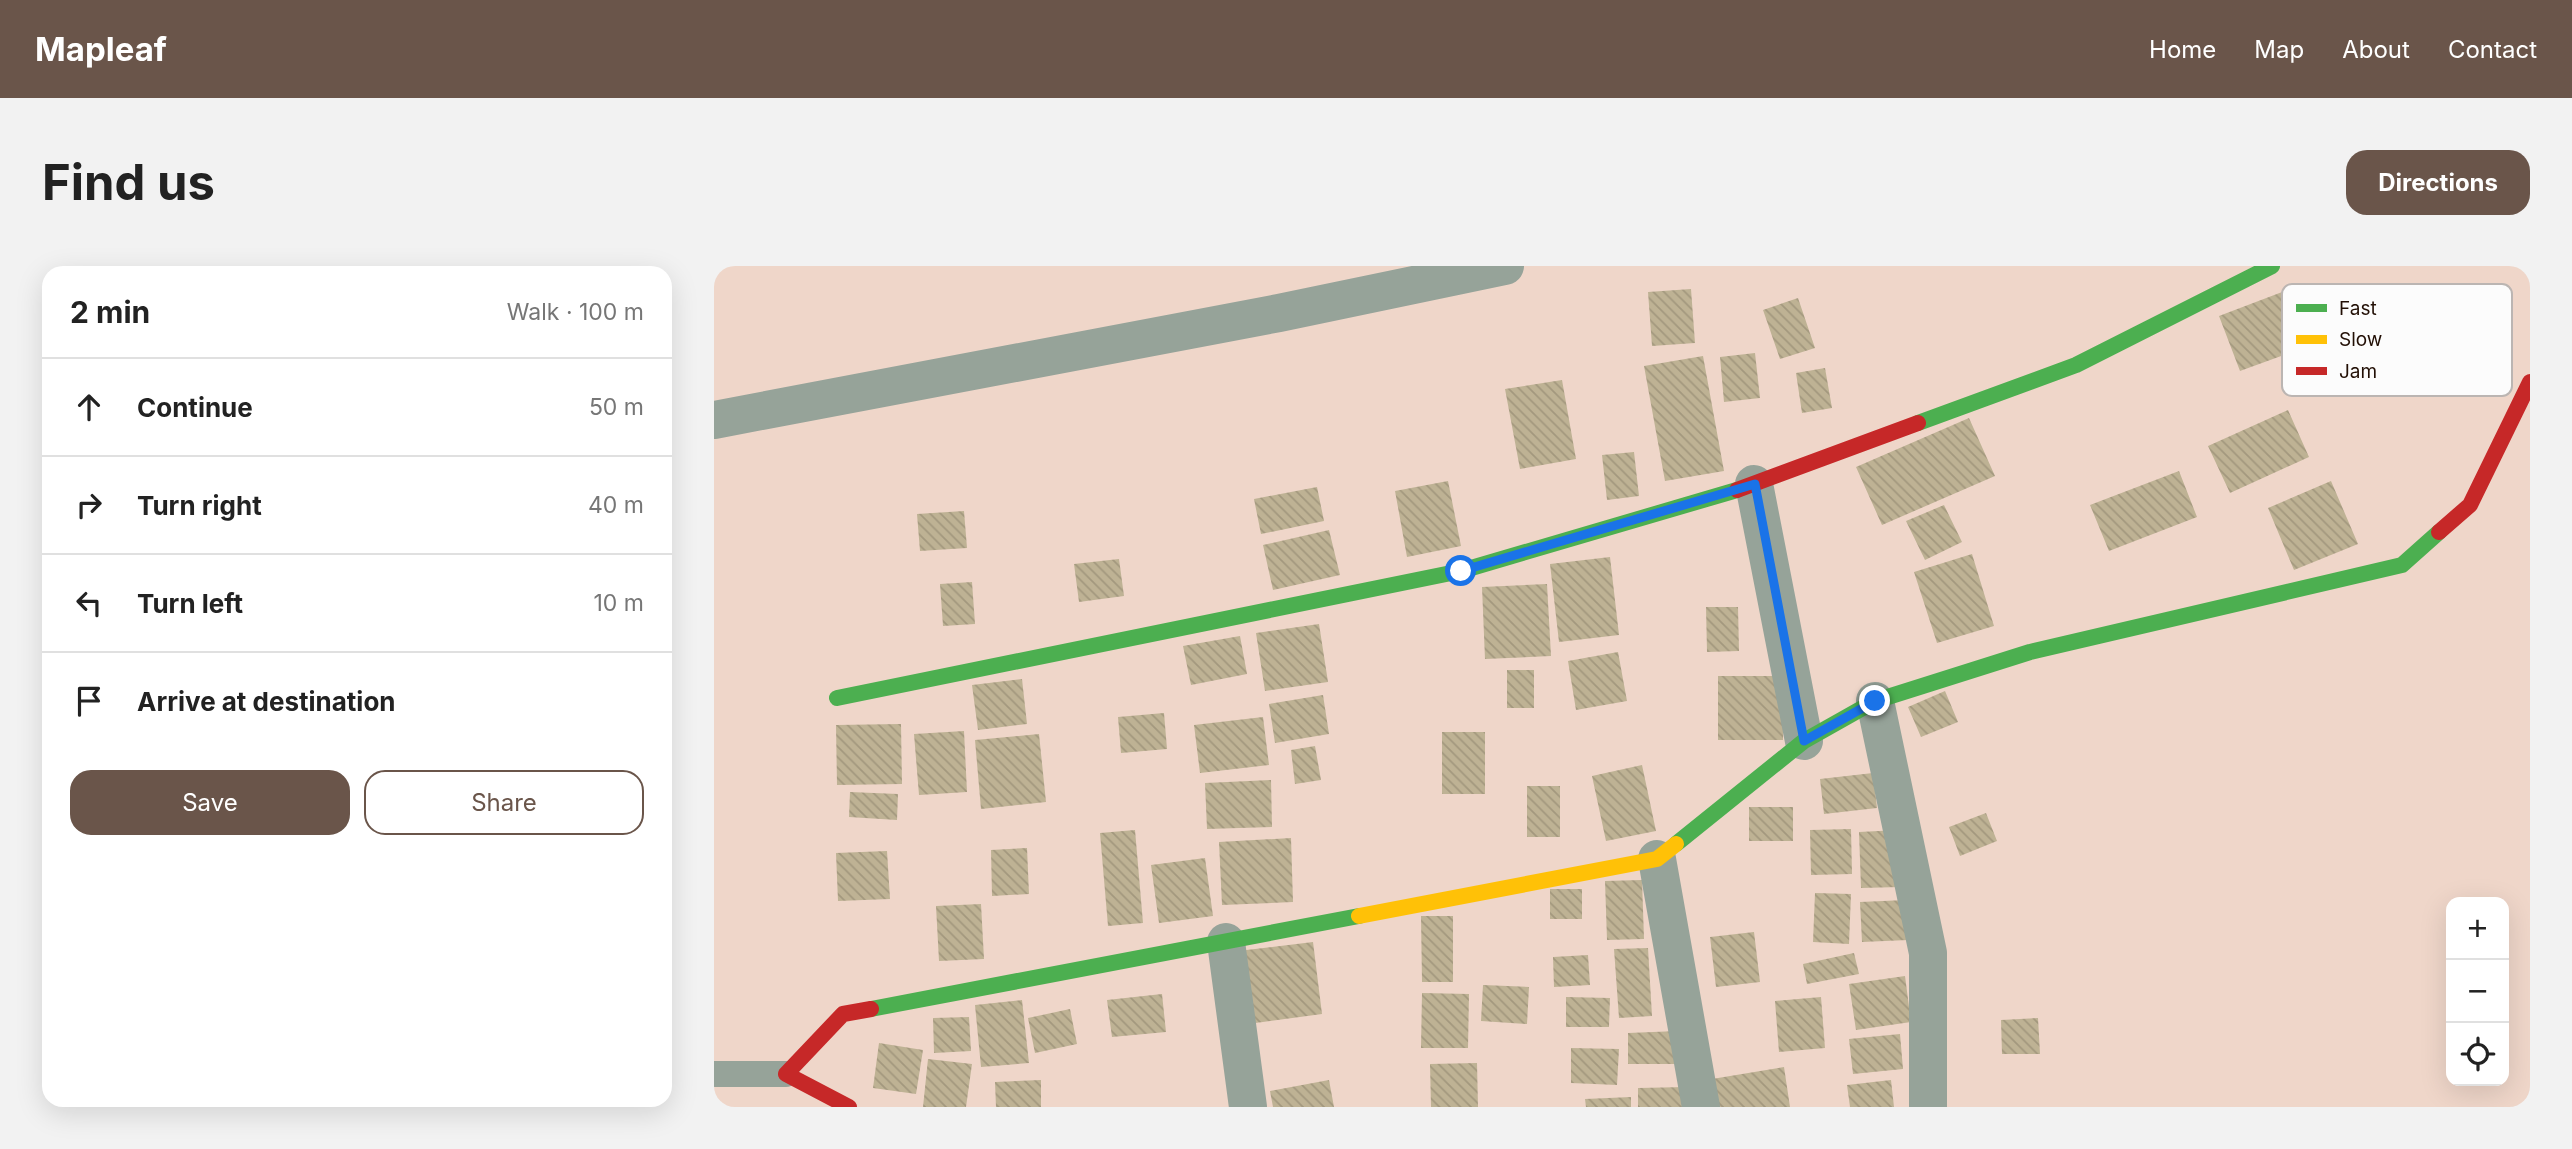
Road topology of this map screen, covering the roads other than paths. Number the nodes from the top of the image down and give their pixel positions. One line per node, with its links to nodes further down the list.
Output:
1 (1505, 266): 4 (street)
2 (2272, 266): 5 (street)
3 (2530, 382): 7 (street)
4 (714, 420)
5 (1755, 484): 6 (street); 8 (street)
6 (837, 698)
7 (1875, 701): 8 (street); 16 (street)
8 (1804, 741): 9 (street)
9 (1657, 859): 10 (street); 15 (street)
10 (1226, 942): 12 (street); 14 (street)
11 (714, 1074): 12 (lane)
12 (786, 1074): 13 (street)
13 (849, 1107)
14 (1248, 1107)
15 (1700, 1107)
16 (1928, 1107)

